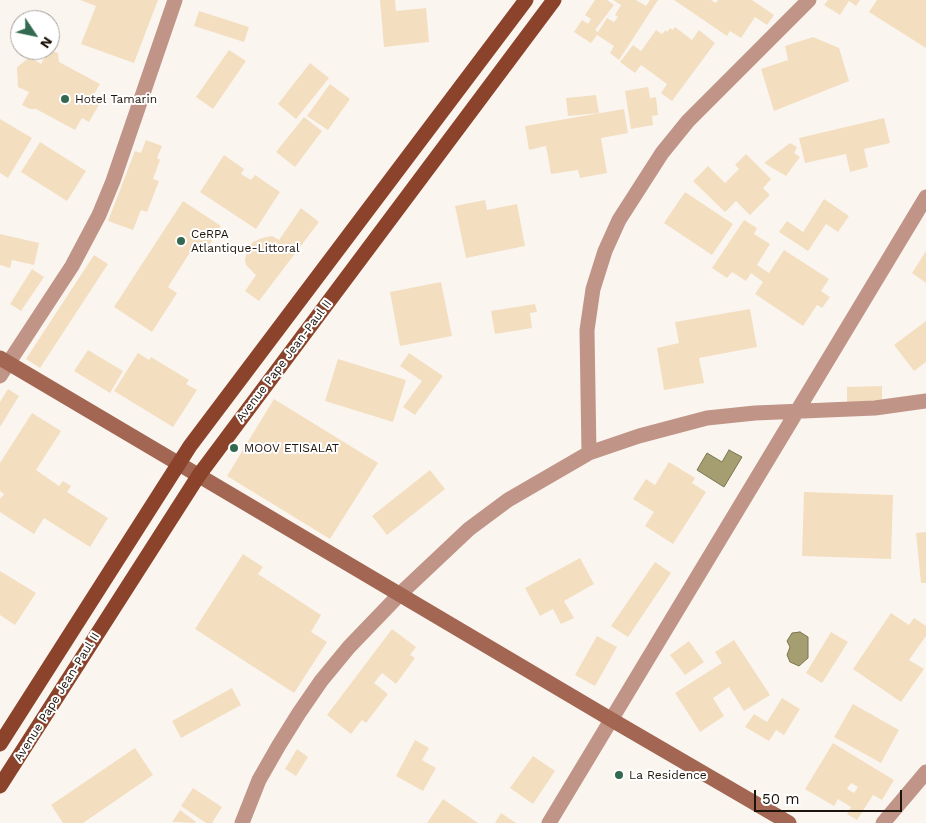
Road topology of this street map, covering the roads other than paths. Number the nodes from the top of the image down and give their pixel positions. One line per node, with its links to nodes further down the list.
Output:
1 (175, 0): 6 (street)
2 (526, 0): 11 (main road, Avenue Pape Jean-Paul II)
3 (554, 0): 12 (main road, Avenue Pape Jean-Paul II)
4 (809, 0): 10 (street)
5 (926, 197): 9 (street)
6 (4, 360): 7 (street); 11 (street)
7 (0, 376)
8 (926, 401): 9 (street)
9 (798, 410): 10 (street); 14 (street)
10 (589, 453): 13 (street)
11 (179, 464): 12 (street); 15 (main road, Avenue Pape Jean-Paul II)
12 (199, 475): 13 (street); 17 (main road, Avenue Pape Jean-Paul II)
13 (400, 594): 14 (street); 18 (street)
14 (612, 720): 19 (street); 20 (street)
15 (0, 744)
16 (926, 772): 21 (street)
17 (0, 786)
18 (242, 823)
19 (549, 823)
20 (789, 823)
21 (883, 823)

